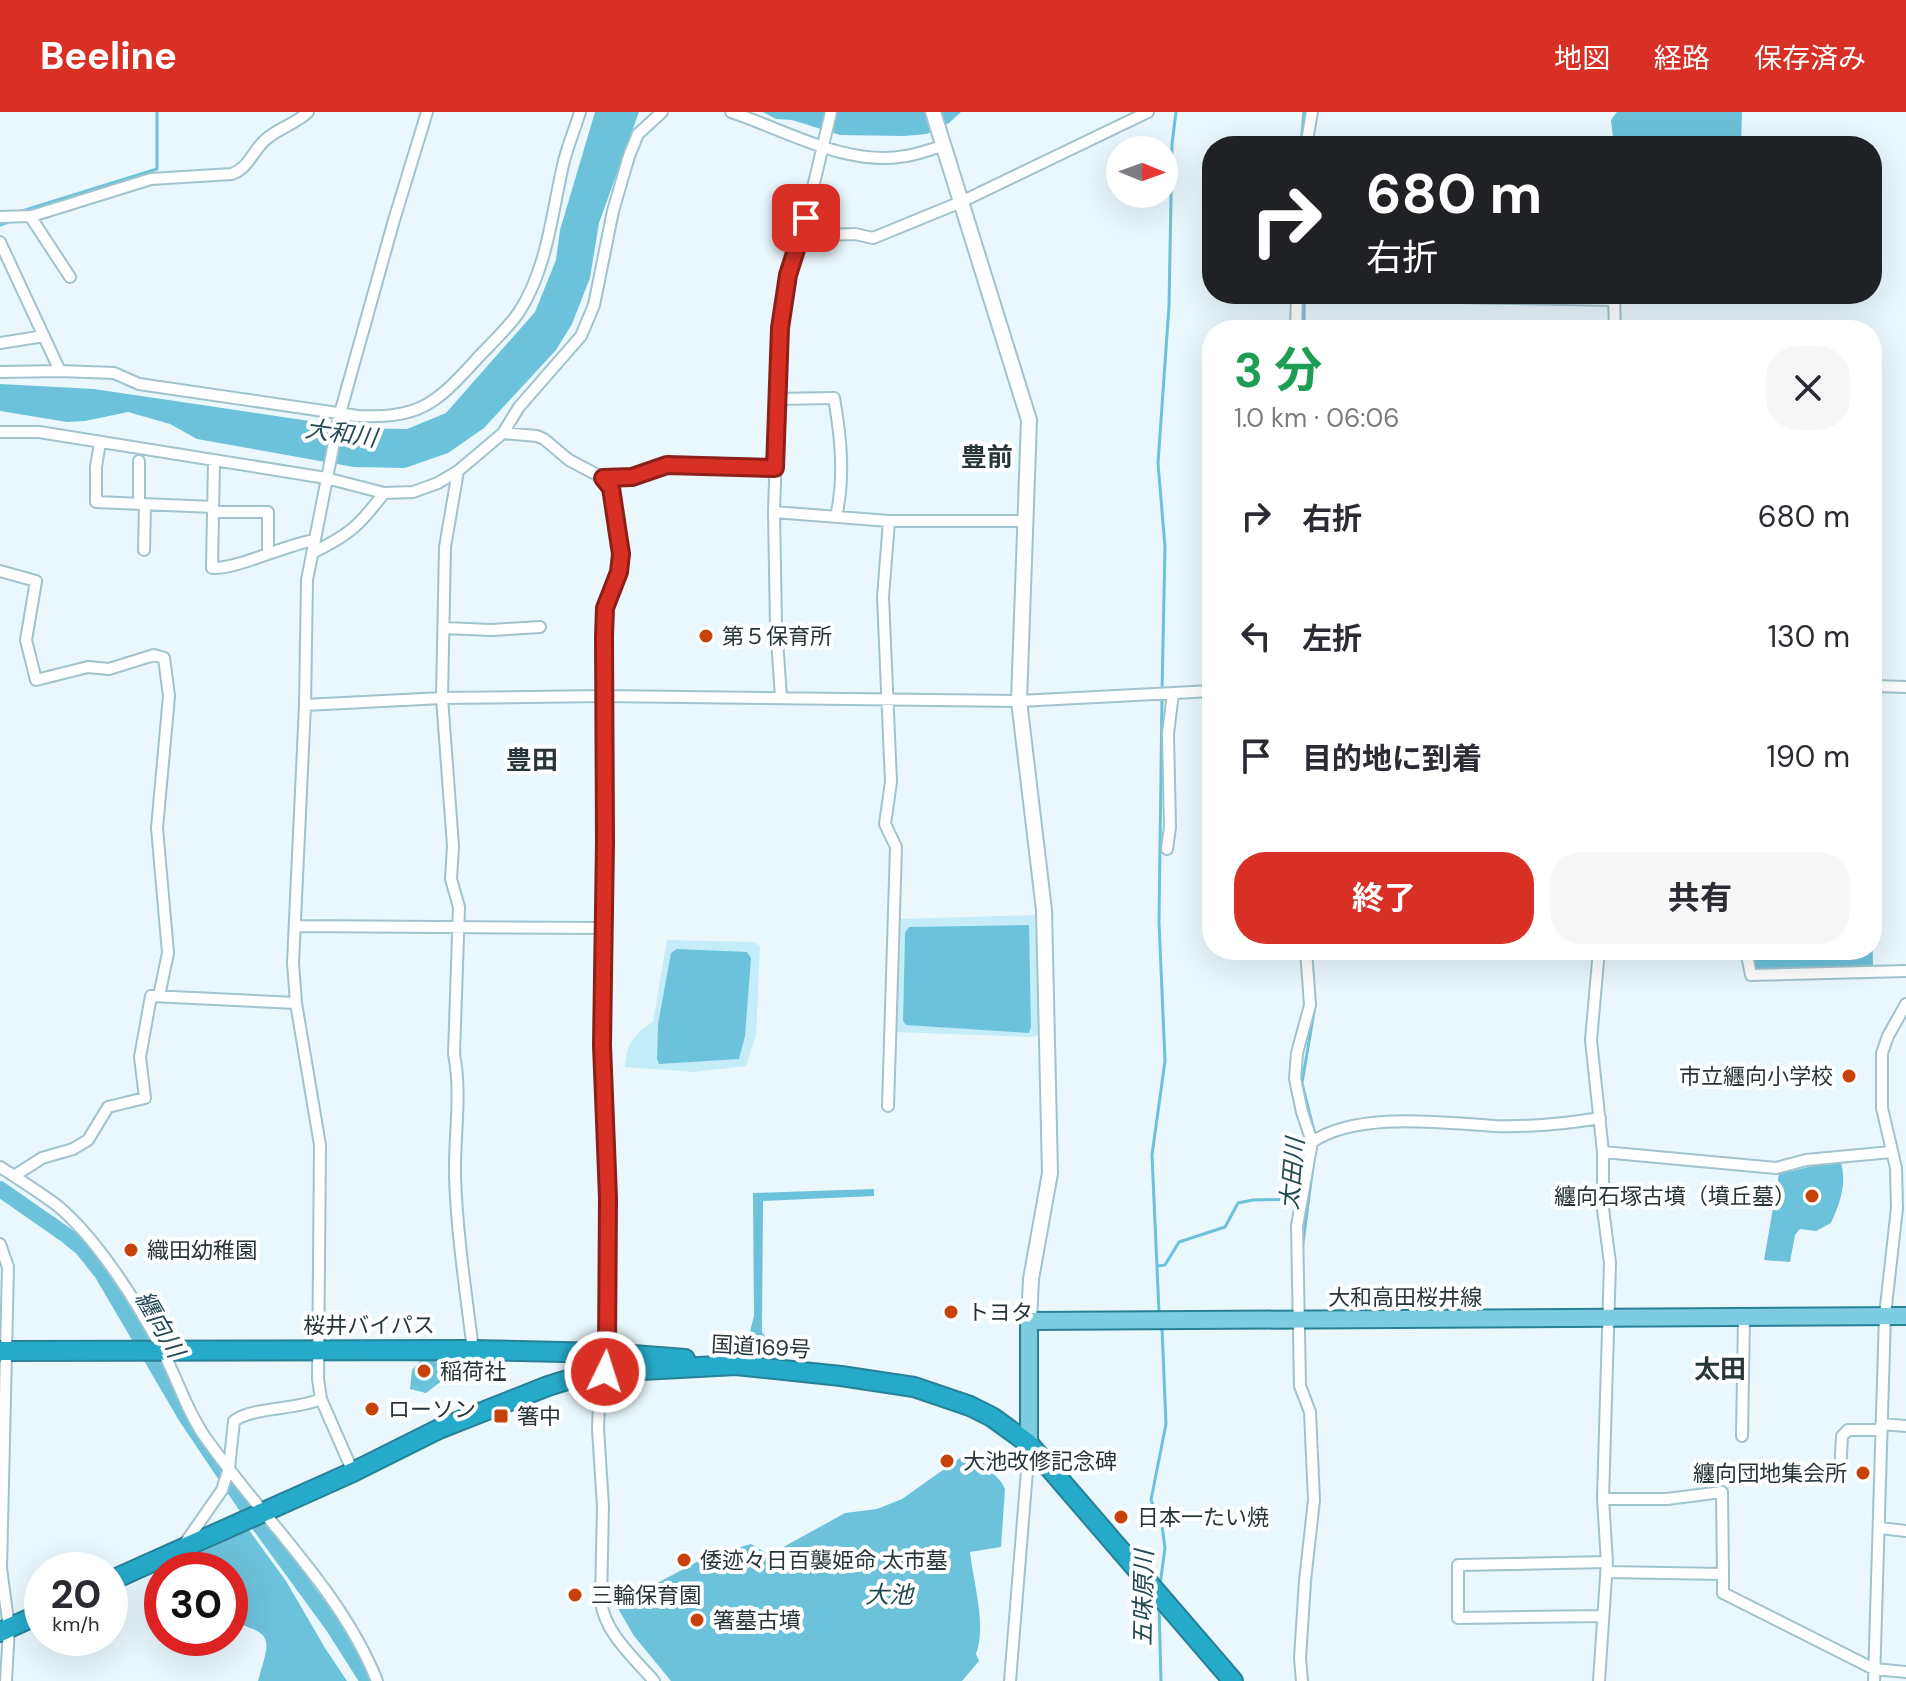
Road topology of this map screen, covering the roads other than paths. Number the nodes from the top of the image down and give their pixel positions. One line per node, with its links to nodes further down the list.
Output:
1 (308, 112): 14 (street)
2 (427, 112): 24 (street)
3 (580, 112): 24 (street)
4 (662, 112): 26 (street)
5 (731, 112): 12 (street)
6 (831, 112): 12 (street)
7 (933, 112): 11 (street)
8 (1148, 112): 13 (street)
9 (1312, 112): 10 (street)
10 (1308, 136)
11 (942, 143): 12 (street); 13 (street)
12 (822, 145): 17 (street)
13 (961, 202): 17 (street); 40 (street)
14 (30, 216): 15 (street); 18 (street)
15 (0, 217)
16 (0, 242): 19 (street)
17 (800, 242): 23 (street)
18 (70, 277)
19 (44, 336): 20 (street); 21 (street)
20 (0, 343)
21 (60, 371): 22 (street); 24 (street)
22 (0, 372)
23 (777, 399): 30 (street); 38 (street)
24 (340, 415): 32 (street)
25 (0, 432): 27 (street)
26 (503, 433): 31 (street); 33 (street)
27 (100, 442): 28 (street); 35 (street)
28 (214, 460): 32 (street); 36 (street)
29 (139, 461): 35 (street)
30 (775, 468): 33 (street); 37 (street)
31 (458, 471): 34 (street); 47 (street)
32 (326, 475): 34 (street); 41 (street)
33 (603, 478): 52 (street)
34 (384, 493): 44 (street)
35 (142, 504): 36 (street); 42 (street)
36 (213, 509): 43 (street); 43 (street)
37 (774, 512): 38 (street); 53 (street)
38 (836, 517): 39 (street)
39 (889, 521): 40 (street); 55 (street)
40 (1027, 521): 56 (street)
41 (315, 540): 43 (street); 44 (street)
42 (144, 550)
43 (268, 552)
44 (312, 553): 57 (street)
45 (0, 571): 66 (street)
46 (540, 627): 47 (street)
47 (444, 628): 54 (street)
48 (1882, 686): 49 (street)
49 (1906, 687)
50 (1202, 692): 51 (street)
51 (1173, 693): 56 (street); 58 (street)
52 (604, 696): 53 (street); 54 (street); 61 (street)
53 (781, 697): 55 (street)
54 (442, 698): 57 (street); 60 (street)
55 (888, 698): 56 (street); 69 (street)
56 (1019, 701): 82 (street)
57 (305, 705): 59 (street)
58 (1167, 849)
59 (295, 926): 60 (street); 67 (street)
60 (459, 928): 61 (street); 85 (street)
61 (604, 928): 87 (street)
62 (1307, 960): 71 (street)
63 (1598, 960): 70 (street)
64 (1748, 960): 65 (street)
65 (1906, 971)
66 (159, 996): 67 (street); 75 (street)
67 (296, 1003): 83 (street)
68 (1906, 1004): 73 (street)
69 (888, 1106)
70 (1600, 1118): 71 (street); 72 (street)
71 (1312, 1142): 81 (street)
72 (1603, 1152): 73 (street); 80 (street)
73 (1891, 1152): 77 (street)
74 (0, 1167): 75 (street)
75 (14, 1176): 84 (street)
76 (0, 1244): 86 (street)
77 (1885, 1315): 78 (main road, 大和高田桜井線); 79 (main road, 大和高田桜井線); 92 (street)
78 (1906, 1316)
79 (1744, 1317): 80 (main road, 大和高田桜井線); 93 (street)
80 (1610, 1318): 81 (main road, 大和高田桜井線); 100 (street)
81 (1299, 1319): 82 (main road, 大和高田桜井線); 119 (street)
82 (1029, 1321): 94 (main road)
83 (316, 1349): 84 (highway, 桜井バイパス); 85 (highway, 桜井バイパス); 90 (street)
84 (151, 1350): 86 (highway, 桜井バイパス); 95 (street)
85 (473, 1350): 87 (highway, 桜井バイパス)
86 (3, 1351): 106 (street)
87 (607, 1353): 88 (highway, 桜井バイパス); 89 (street)
88 (736, 1365): 89 (highway, 国道169号); 94 (highway, 国道169号)
89 (605, 1372): 96 (highway, 国道169号); 116 (street)
90 (321, 1399): 95 (street); 96 (street)
91 (1906, 1426): 92 (street)
92 (1881, 1427): 99 (street); 102 (street)
93 (1742, 1436)
94 (1029, 1444): 97 (street); 98 (highway, 国道169号)
95 (229, 1470): 101 (street); 104 (street)
96 (353, 1472): 101 (highway, 国道169号)
97 (1028, 1474): 98 (street); 117 (street)
98 (1054, 1474): 118 (highway, 国道169号)
99 (1840, 1474)
100 (1603, 1499): 105 (street); 108 (street)
101 (264, 1511): 104 (highway, 国道169号); 115 (street)
102 (1880, 1528): 103 (street); 112 (street)
103 (1906, 1531)
104 (181, 1549): 107 (highway, 国道169号)
105 (1607, 1567): 108 (street); 109 (street); 109 (street)
106 (1, 1568): 111 (street)
107 (128, 1573)
108 (1723, 1574): 112 (street)
109 (1603, 1616): 120 (street)
110 (24, 1621): 111 (highway)
111 (4, 1630): 114 (street)
112 (1874, 1669): 113 (street); 121 (street)
113 (1906, 1672)
114 (6, 1681)
115 (377, 1681)
116 (654, 1681)
117 (1010, 1681)
118 (1233, 1681)
119 (1302, 1681)
120 (1599, 1681)
121 (1874, 1681)

